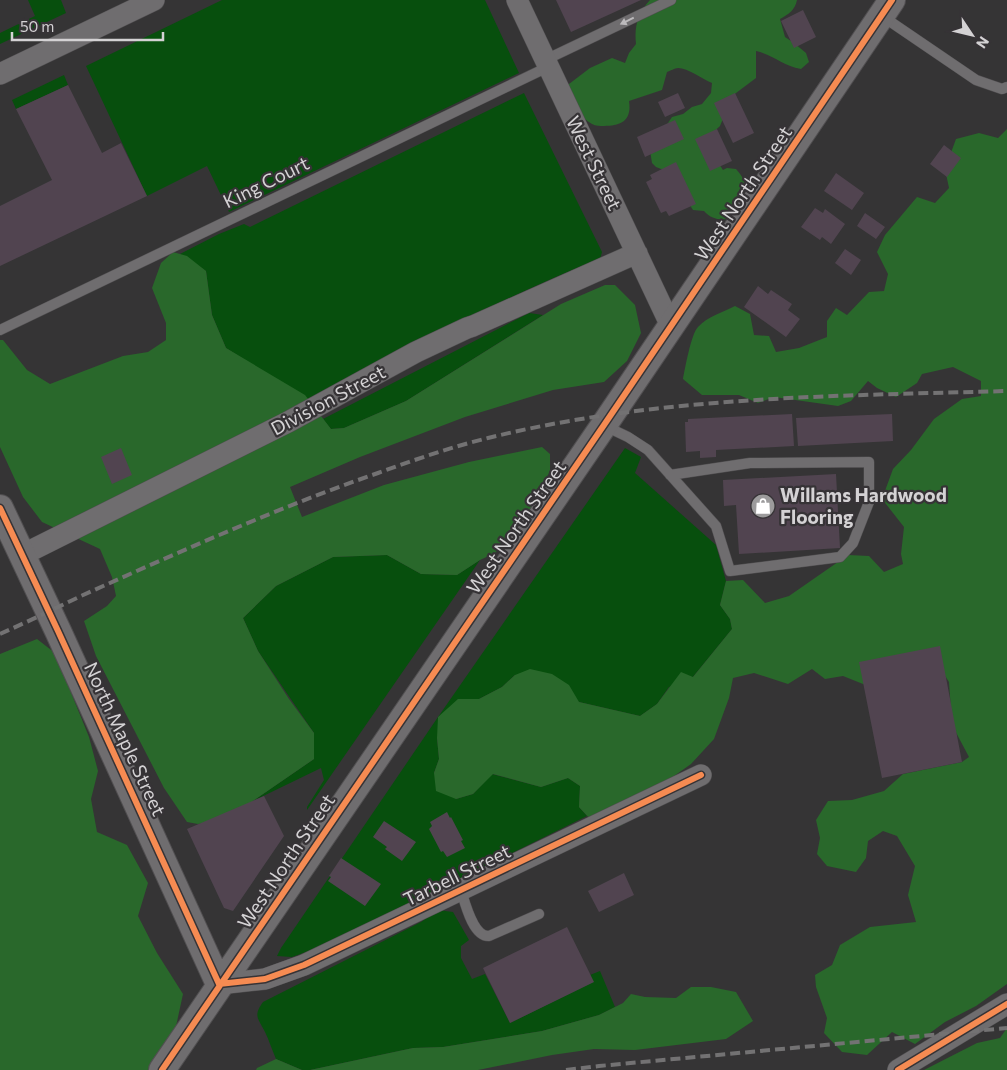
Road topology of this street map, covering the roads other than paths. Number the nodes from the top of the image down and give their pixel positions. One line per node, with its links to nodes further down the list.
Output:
1 (154, 0): 6 (street)
2 (517, 0): 5 (street, West Street)
3 (671, 0): 5 (lane, King Court, one-way to 5)
4 (886, 5): 7 (lane); 9 (street, West North Street)
5 (546, 63): 8 (street, West Street); 10 (lane, King Court)
6 (0, 74)
7 (1007, 87)
8 (637, 252): 9 (street, West Street); 14 (street, Division Street)
9 (671, 326): 11 (street, West North Street)
10 (0, 330)
11 (604, 426): 12 (lane); 18 (street, West North Street)
12 (670, 475): 12 (lane)
13 (0, 508): 14 (street, North Maple Street)
14 (22, 555): 18 (street, North Maple Street)
15 (701, 775): 16 (street, Tarbell Street)
16 (461, 890): 17 (lane); 18 (street, Tarbell Street)
17 (538, 914)
18 (220, 984): 20 (street, West North Street)
19 (1007, 1004): 21 (street)
20 (162, 1070)
21 (898, 1070)

